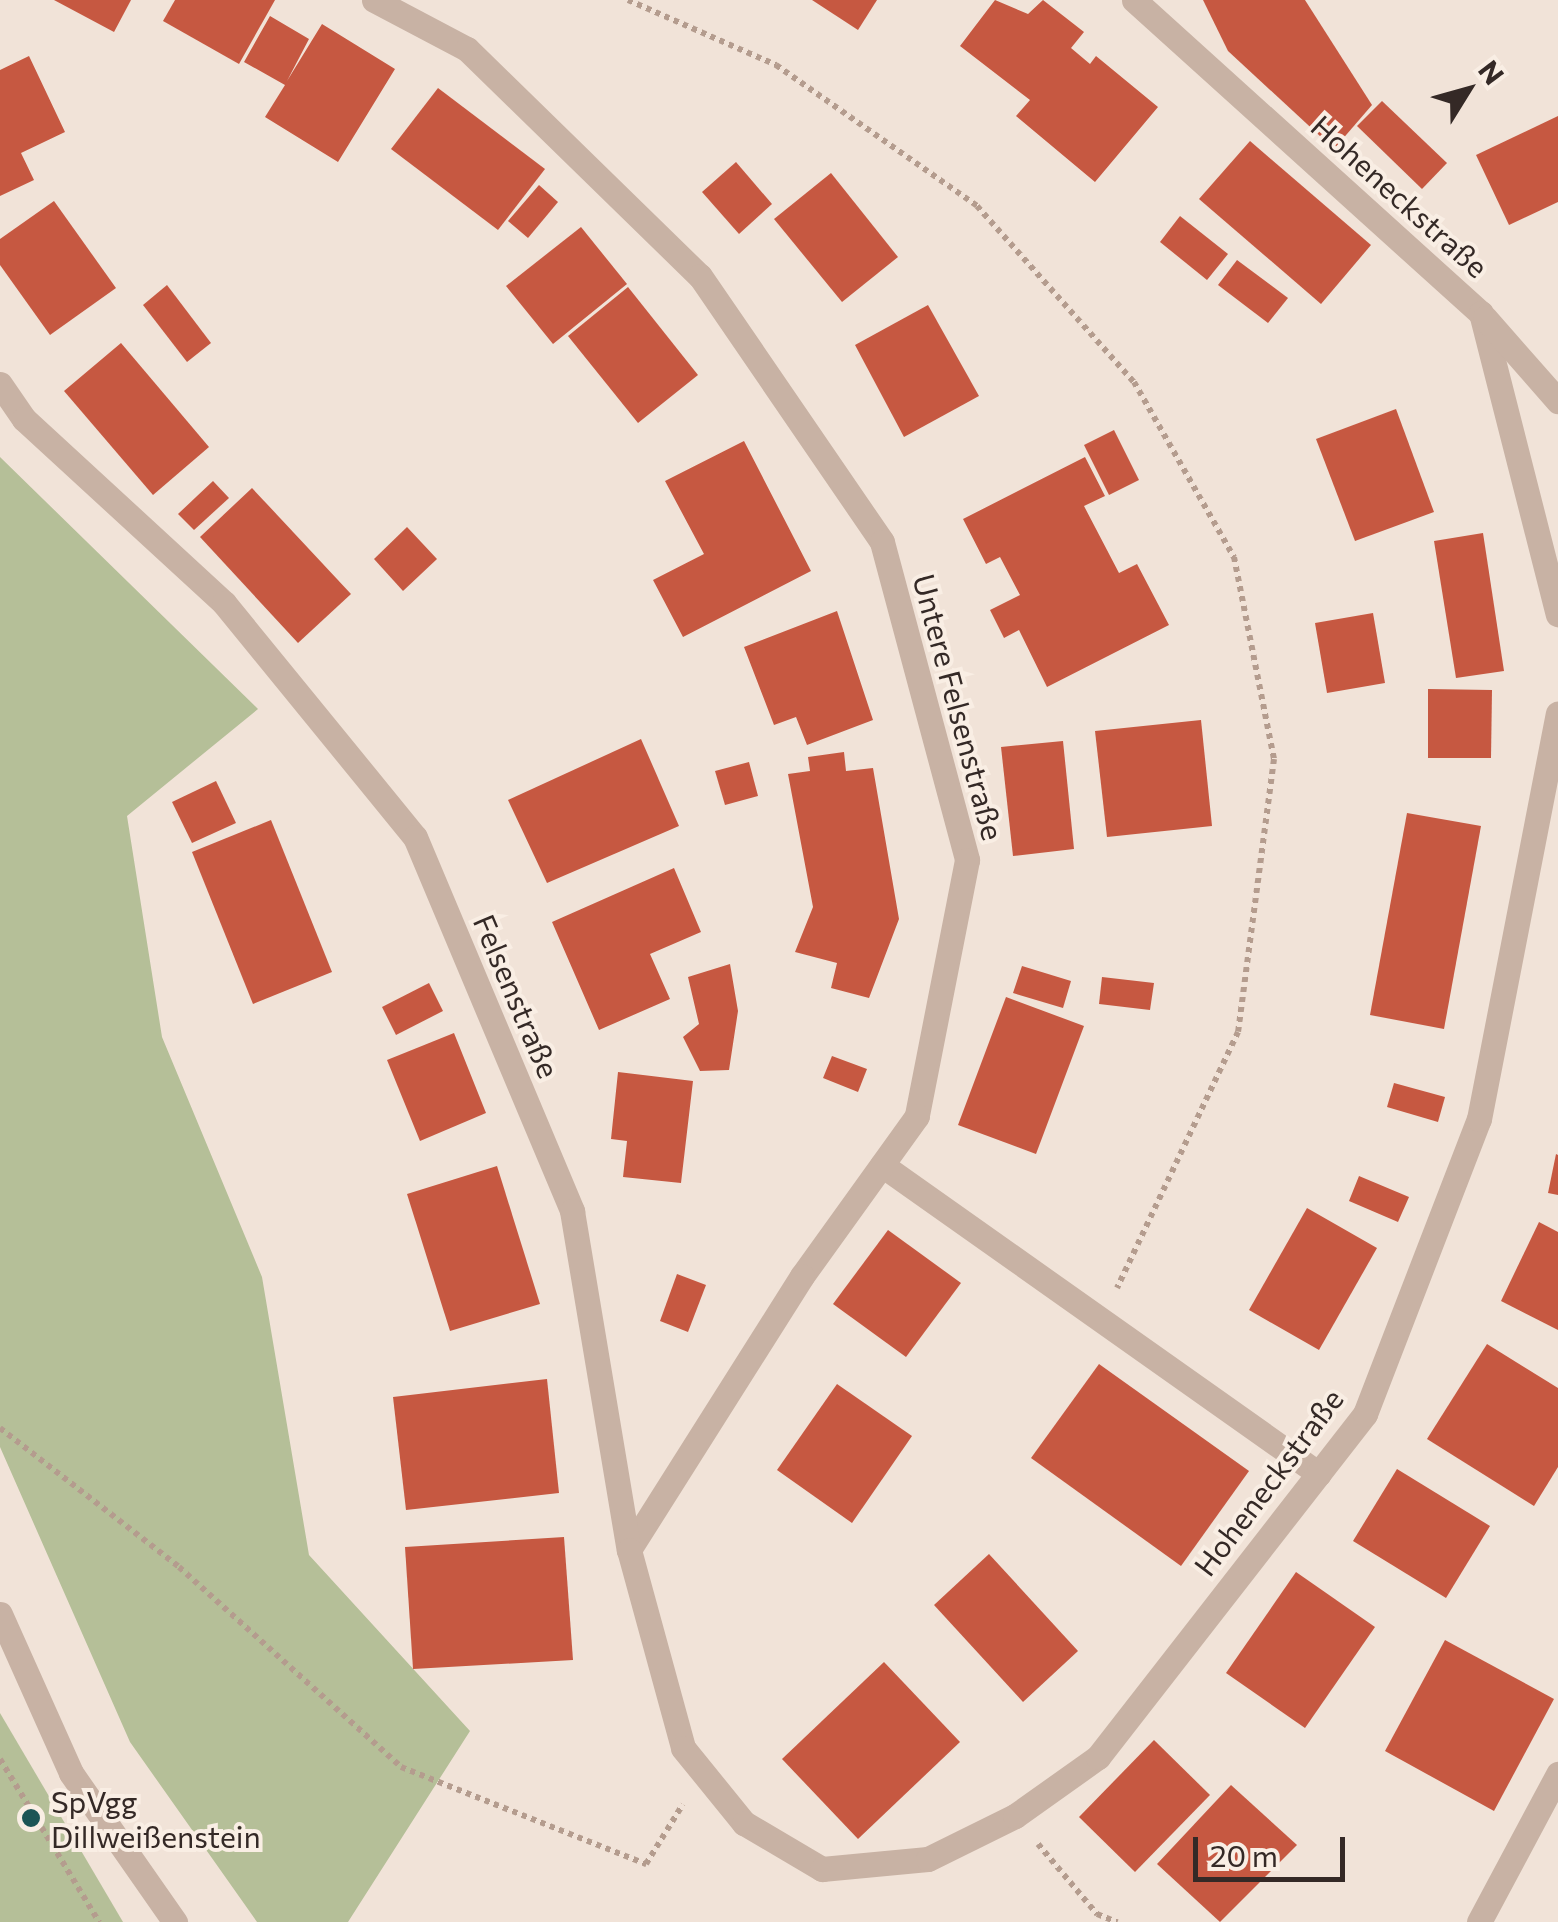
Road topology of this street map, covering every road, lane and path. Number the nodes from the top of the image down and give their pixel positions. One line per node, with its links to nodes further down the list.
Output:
1 (374, 0): 9 (street, Untere Felsenstraße)
2 (628, 0): 10 (path)
3 (1134, 0): 4 (street, Hoheneckstraße)
4 (1481, 313): 6 (street); 7 (street, Hoheneckstraße)
5 (0, 384): 13 (street, Felsenstraße)
6 (1558, 401)
7 (1558, 614)
8 (1558, 714): 12 (street, Hoheneckstraße)
9 (882, 1165): 10 (street); 13 (street, Untere Felsenstraße)
10 (1102, 1320): 12 (street)
11 (0, 1428): 17 (path)
12 (1318, 1474): 18 (street, Hoheneckstraße)
13 (629, 1550): 17 (street, Felsenstraße)
14 (0, 1614): 20 (street)
15 (0, 1759): 19 (path)
16 (1558, 1774): 22 (street)
17 (700, 1778): 18 (street, Hoheneckstraße)
18 (1015, 1816): 21 (path)
19 (98, 1922)
20 (175, 1922)
21 (1116, 1922)
22 (1479, 1922)

